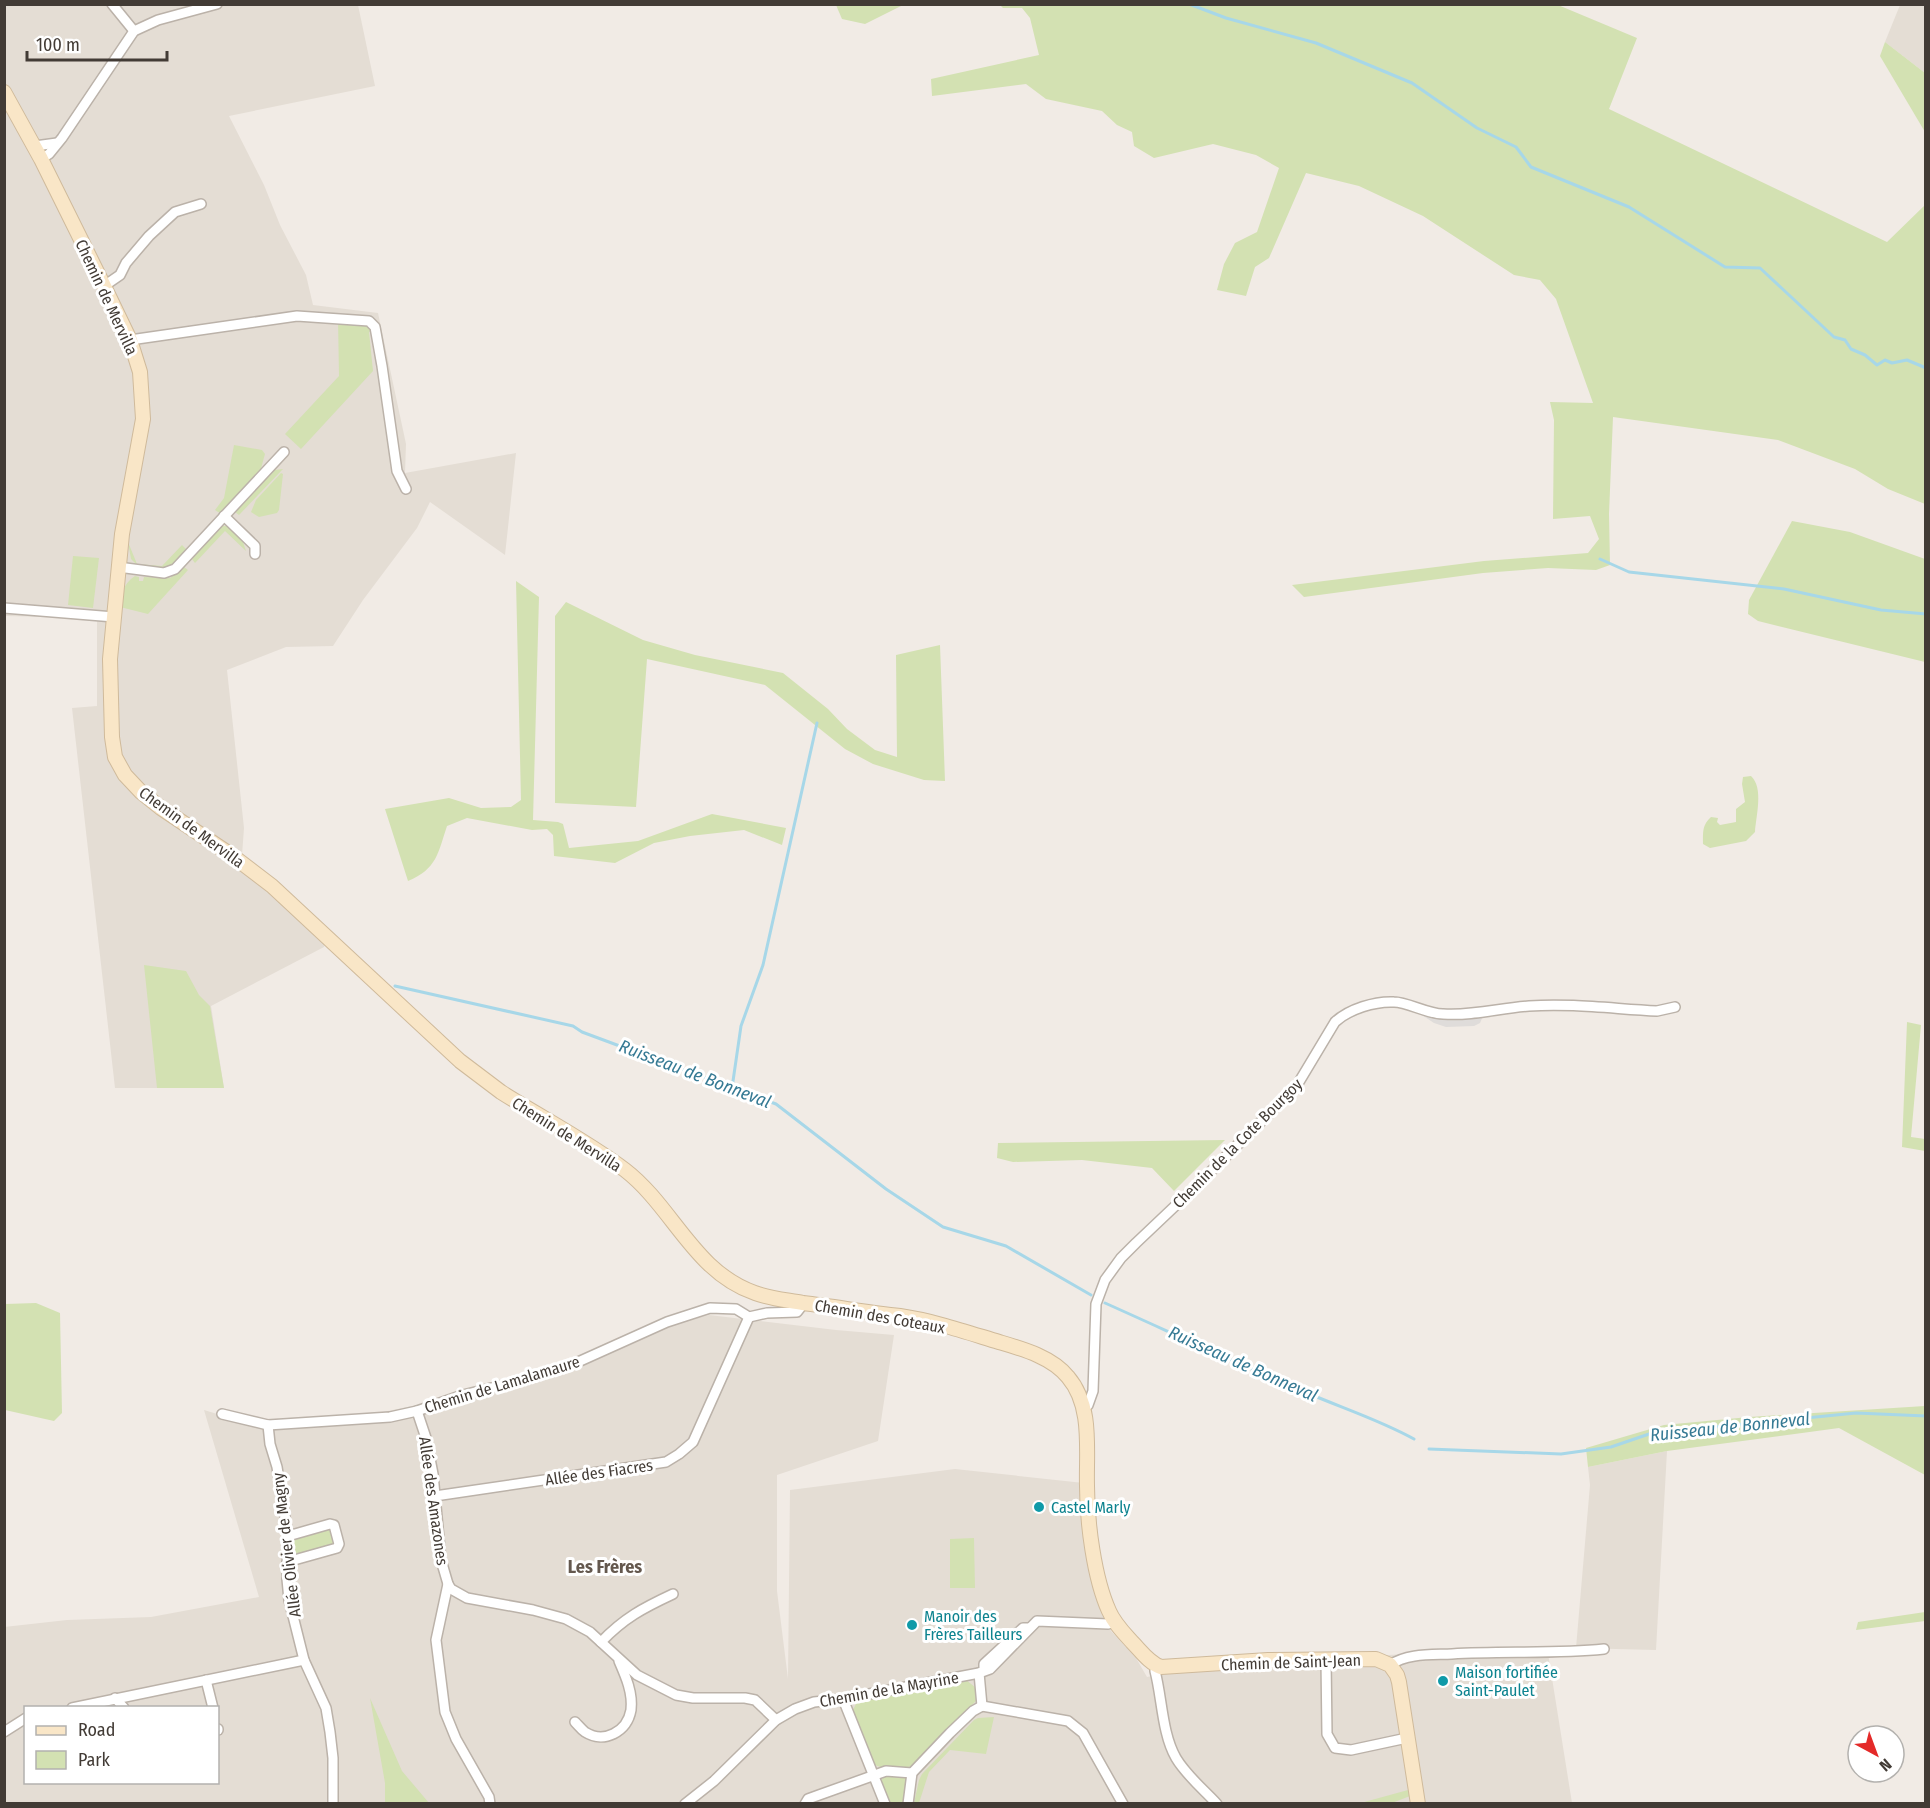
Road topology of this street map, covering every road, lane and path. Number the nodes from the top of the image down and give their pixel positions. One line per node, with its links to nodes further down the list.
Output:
1 (112, 4): 3 (street)
2 (217, 4): 3 (street)
3 (134, 31): 5 (street)
4 (4, 92): 6 (street, Chemin de Mervilla)
5 (57, 142): 6 (street); 7 (street)
6 (34, 146): 7 (street, Chemin de Mervilla)
7 (41, 159): 9 (street, Chemin de Mervilla)
8 (201, 204): 9 (street)
9 (104, 286): 10 (street, Chemin de Mervilla)
10 (130, 340): 12 (street); 15 (street, Chemin de Mervilla)
11 (284, 452): 13 (street)
12 (405, 489)
13 (224, 516): 14 (street); 15 (street)
14 (255, 554)
15 (118, 567): 17 (street, Chemin de Mervilla)
16 (4, 608): 17 (street)
17 (114, 617): 19 (street, Chemin de Mervilla)
18 (1675, 1007): 22 (street, Chemin de la Cote Bourgoy)
19 (752, 1293): 20 (street, Chemin des Coteaux)
20 (804, 1303): 21 (street, Chemin de Lamalamaure); 22 (street, Chemin des Coteaux)
21 (749, 1317): 23 (street, Chemin de Lamalamaure); 26 (street, Allée des Fiacres)
22 (1083, 1410): 31 (street, Chemin des Coteaux)
23 (417, 1411): 25 (street, Chemin de Lamalamaure); 26 (street, Allée des Amazones)
24 (222, 1414): 25 (street, Chemin de Lamalamaure)
25 (267, 1425): 27 (street, Allée Olivier de Magny)
26 (435, 1496): 29 (street, Allée des Amazones)
27 (288, 1536): 28 (street, Allée Olivier de Magny); 28 (street)
28 (287, 1562): 35 (street, Allée Olivier de Magny)
29 (448, 1584): 32 (street, Allée des Amazones); 55 (street)
30 (673, 1594): 32 (street)
31 (1114, 1621): 37 (street, Chemin des Coteaux); 39 (street, Chemin de la Mayrine)
32 (601, 1642): 34 (street, Allée des Amazones)
33 (1604, 1649): 38 (street)
34 (618, 1658): 48 (street, Allée des Amazones); 49 (street)
35 (304, 1660): 40 (street); 54 (street, Allée Olivier de Magny)
36 (1326, 1660): 37 (street, Chemin de Saint-Jean); 38 (street, Chemin de Saint-Jean); 51 (street)
37 (1156, 1665): 61 (street)
38 (1390, 1665): 51 (street)
39 (981, 1672): 42 (street, Chemin de la Mayrine); 46 (street)
40 (206, 1680): 41 (street); 45 (street)
41 (115, 1698): 43 (street); 44 (street)
42 (843, 1699): 48 (street, Chemin de la Mayrine); 53 (street)
43 (77, 1706)
44 (123, 1706)
45 (213, 1706)
46 (982, 1706): 52 (street); 60 (street)
47 (24, 1719): 50 (street)
48 (776, 1720): 56 (street, Chemin de la Mayrine)
49 (575, 1722)
50 (4, 1732)
51 (1407, 1738): 62 (street)
52 (912, 1773): 53 (street); 59 (street)
53 (873, 1777): 57 (street); 58 (street)
54 (333, 1803)
55 (490, 1803)
56 (686, 1803)
57 (805, 1803)
58 (885, 1803)
59 (908, 1803)
60 (1123, 1803)
61 (1217, 1803)
62 (1418, 1803)

